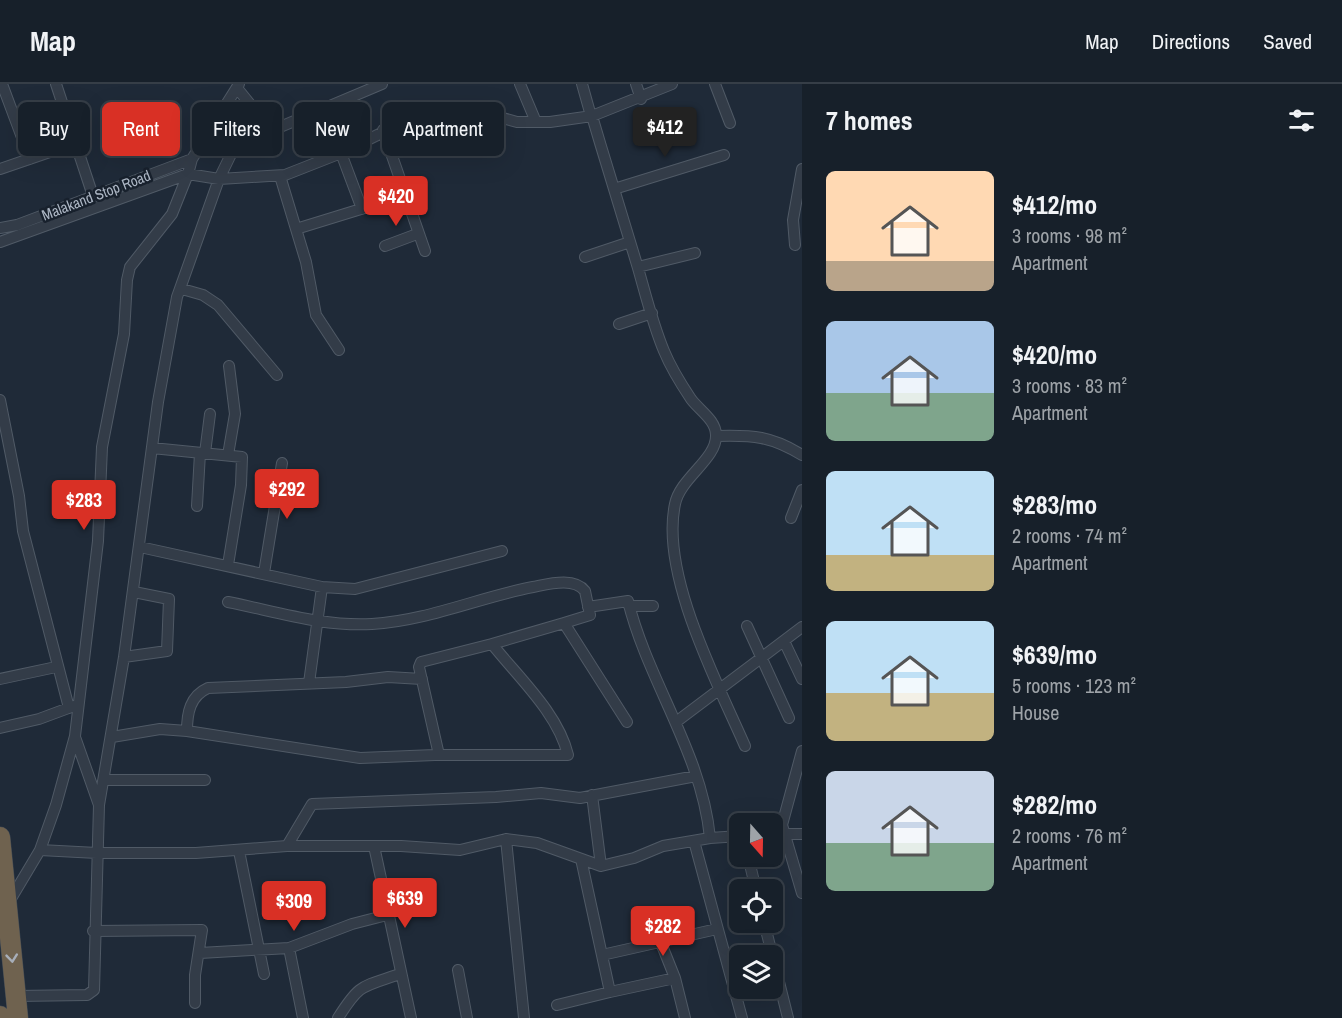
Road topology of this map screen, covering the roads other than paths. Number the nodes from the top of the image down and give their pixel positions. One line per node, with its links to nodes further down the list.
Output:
1 (2, 84): 25 (street)
2 (56, 84): 11 (street)
3 (520, 84): 15 (street)
4 (582, 84): 13 (street)
5 (636, 84): 10 (street)
6 (672, 84): 10 (street)
7 (715, 84): 16 (street)
8 (378, 85): 17 (street)
9 (238, 86): 12 (street); 26 (street)
10 (641, 99): 13 (street)
11 (62, 102)
12 (250, 102)
13 (592, 116): 15 (street); 32 (street)
14 (504, 118): 15 (street)
15 (536, 122)
16 (730, 123)
17 (282, 125)
18 (724, 155): 32 (street)
19 (39, 156): 25 (street)
20 (80, 156): 33 (street)
21 (230, 156): 31 (street)
22 (333, 156): 30 (street)
23 (342, 156): 35 (street)
24 (392, 156): 38 (street)
25 (30, 159): 27 (street)
26 (192, 159): 29 (street); 33 (street, Malakand Stop Road)
27 (0, 169)
28 (802, 169): 41 (street)
29 (188, 174): 31 (street); 39 (street); 89 (street)
30 (280, 176): 31 (street); 37 (street)
31 (219, 179): 47 (street)
32 (614, 189): 40 (street)
33 (93, 196): 36 (street, Malakand Stop Road)
34 (374, 205): 35 (street)
35 (362, 209): 37 (street)
36 (0, 228)
37 (296, 229): 50 (street)
38 (417, 234): 42 (street); 43 (street)
39 (0, 242)
40 (630, 242): 45 (street); 46 (street)
41 (795, 245)
42 (385, 246)
43 (425, 251)
44 (695, 253): 46 (street)
45 (585, 257)
46 (638, 267): 48 (street)
47 (182, 289): 52 (street); 56 (street)
48 (652, 313): 49 (street); 55 (street)
49 (619, 324)
50 (339, 350)
51 (229, 366): 59 (street)
52 (277, 375)
53 (0, 400): 58 (street)
54 (210, 414): 57 (street)
55 (717, 436): 60 (street); 88 (street)
56 (152, 448): 57 (street); 65 (street)
57 (202, 453): 59 (street); 63 (street)
58 (5, 454): 83 (street)
59 (228, 455): 67 (street)
60 (802, 455)
61 (282, 463): 68 (street)
62 (802, 490): 64 (street)
63 (197, 506)
64 (791, 518)
65 (140, 547): 67 (street); 70 (street)
66 (502, 551): 69 (street)
67 (228, 565): 68 (street)
68 (264, 573): 69 (street)
69 (322, 587): 75 (street)
70 (134, 592): 81 (street); 81 (street)
71 (228, 602): 75 (street)
72 (629, 606): 73 (street); 74 (street); 92 (street)
73 (653, 606)
74 (588, 608): 75 (street); 76 (street)
75 (317, 621): 87 (street)
76 (564, 623): 80 (street); 91 (street)
77 (747, 626): 82 (street)
78 (802, 627): 79 (street)
79 (784, 641): 82 (street); 84 (street)
80 (492, 644): 86 (street); 99 (street)
81 (124, 657): 96 (street)
82 (761, 658): 88 (street); 90 (street)
83 (56, 667): 85 (street); 89 (street)
84 (802, 679)
85 (0, 680)
86 (422, 680): 87 (street); 99 (street)
87 (309, 683): 94 (street)
88 (720, 689): 92 (street); 97 (street)
89 (74, 706): 93 (street); 95 (street)
90 (789, 718)
91 (627, 722)
92 (676, 722): 100 (street)
93 (0, 728)
94 (187, 731): 96 (street); 99 (street)
95 (75, 736): 104 (street); 115 (street)
96 (112, 737): 101 (street)
97 (745, 746)
98 (802, 751): 106 (street)
99 (439, 755)
100 (696, 776): 103 (street); 110 (street)
101 (105, 780): 102 (street); 104 (street)
102 (205, 780)
103 (592, 795): 113 (street); 119 (street)
104 (99, 805): 117 (street)
105 (783, 833): 106 (street)
106 (786, 833): 107 (street); 120 (street)
107 (802, 834)
108 (0, 837): 121 (highway)
109 (729, 837): 110 (street)
110 (710, 838): 112 (street)
111 (506, 839): 114 (street); 118 (street); 144 (street)
112 (694, 841): 119 (street); 123 (street)
113 (287, 846): 114 (street); 116 (street)
114 (374, 846): 122 (street)
115 (40, 850): 117 (street); 121 (street)
116 (239, 850): 117 (street); 128 (street)
117 (97, 853): 124 (street)
118 (581, 859): 119 (street); 130 (street)
119 (602, 866)
120 (802, 893)
121 (7, 905): 136 (highway, one-way to 136)
122 (387, 915): 127 (street); 133 (street)
123 (717, 929): 126 (street); 146 (street)
124 (93, 931): 129 (street); 136 (street)
125 (768, 933): 147 (street)
126 (661, 943): 130 (street); 134 (street)
127 (289, 948): 128 (street); 140 (street)
128 (259, 952): 129 (street); 132 (street)
129 (200, 953): 137 (street)
130 (602, 955): 135 (street)
131 (458, 970): 143 (street)
132 (264, 974)
133 (400, 974): 141 (street); 142 (street)
134 (675, 978): 135 (street); 145 (street)
135 (610, 992): 138 (street)
136 (16, 996): 139 (highway)
137 (195, 1003)
138 (557, 1005)
139 (18, 1018)
140 (303, 1018)
141 (338, 1018)
142 (411, 1018)
143 (467, 1018)
144 (524, 1018)
145 (685, 1018)
146 (742, 1018)
147 (788, 1018)

